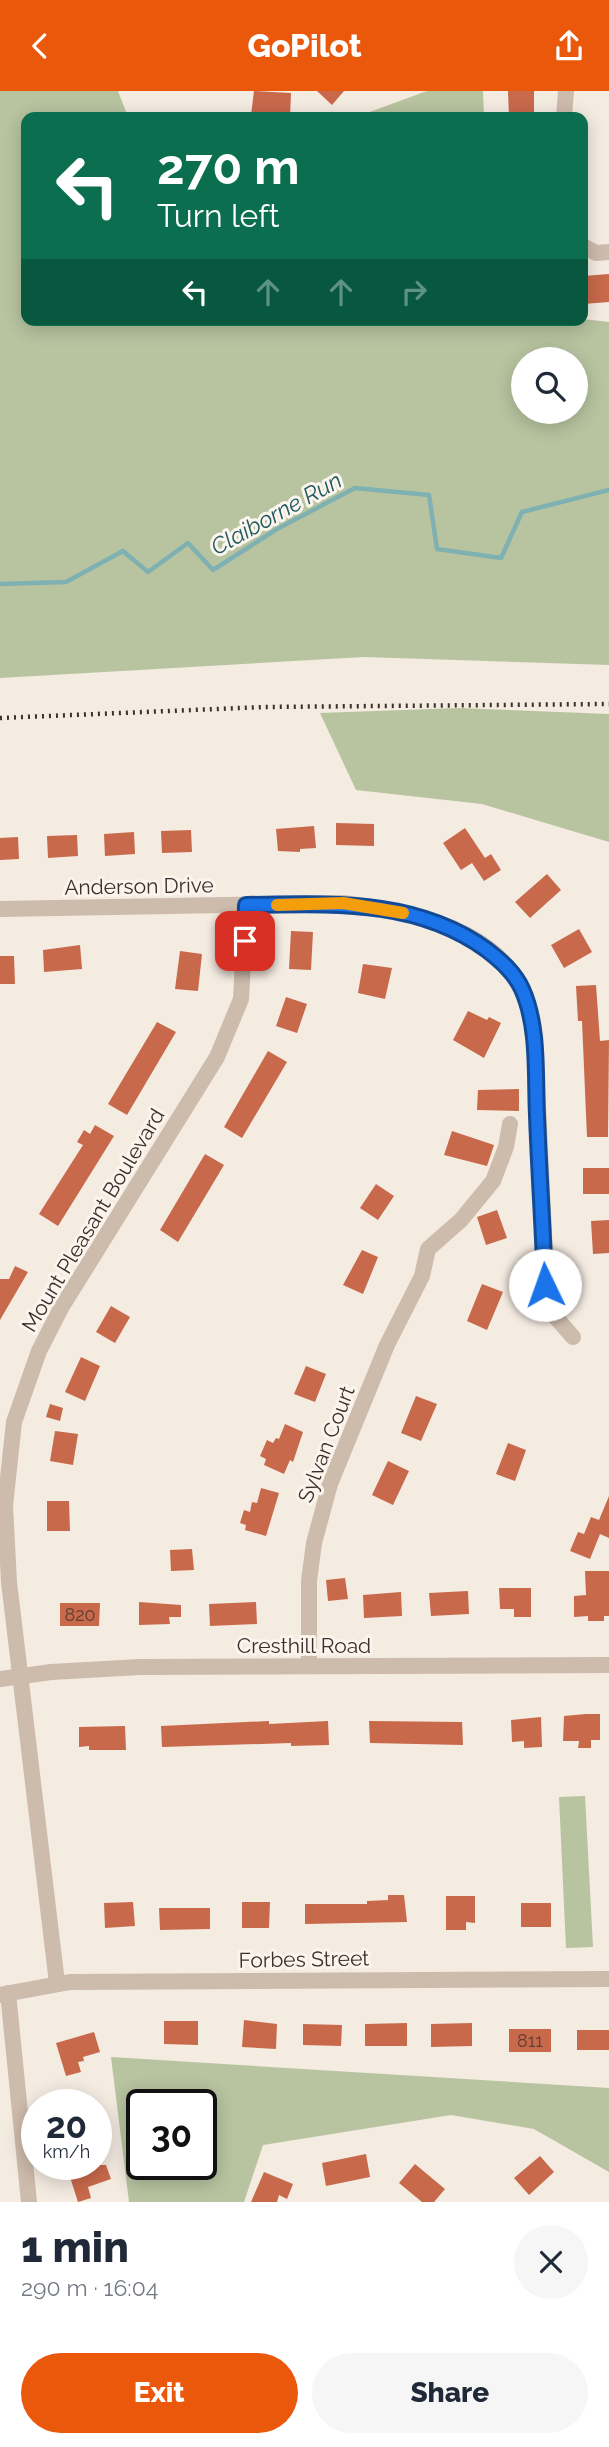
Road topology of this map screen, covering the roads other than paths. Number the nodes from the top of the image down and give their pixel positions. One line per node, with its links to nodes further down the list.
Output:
1 (566, 91): 2 (street)
2 (564, 112)
3 (588, 249): 4 (street)
4 (609, 252)
5 (246, 905): 6 (street, Anderson Drive); 8 (street, Anderson Drive); 9 (street, Mount Pleasant Boulevard)
6 (0, 909)
7 (510, 1124): 11 (street, Sylvan Court)
8 (573, 1337)
9 (7, 1419): 12 (street, Mount Pleasant Boulevard)
10 (609, 1665): 11 (street, Cresthill Road)
11 (309, 1666): 12 (street, Cresthill Road)
12 (20, 1675): 13 (street, Cresthill Road); 15 (street, Mount Pleasant Boulevard)
13 (0, 1679)
14 (609, 1979): 15 (street, Forbes Street)
15 (57, 1983): 16 (street, Forbes Street)
16 (4, 1994): 17 (street)
17 (29, 2202)

